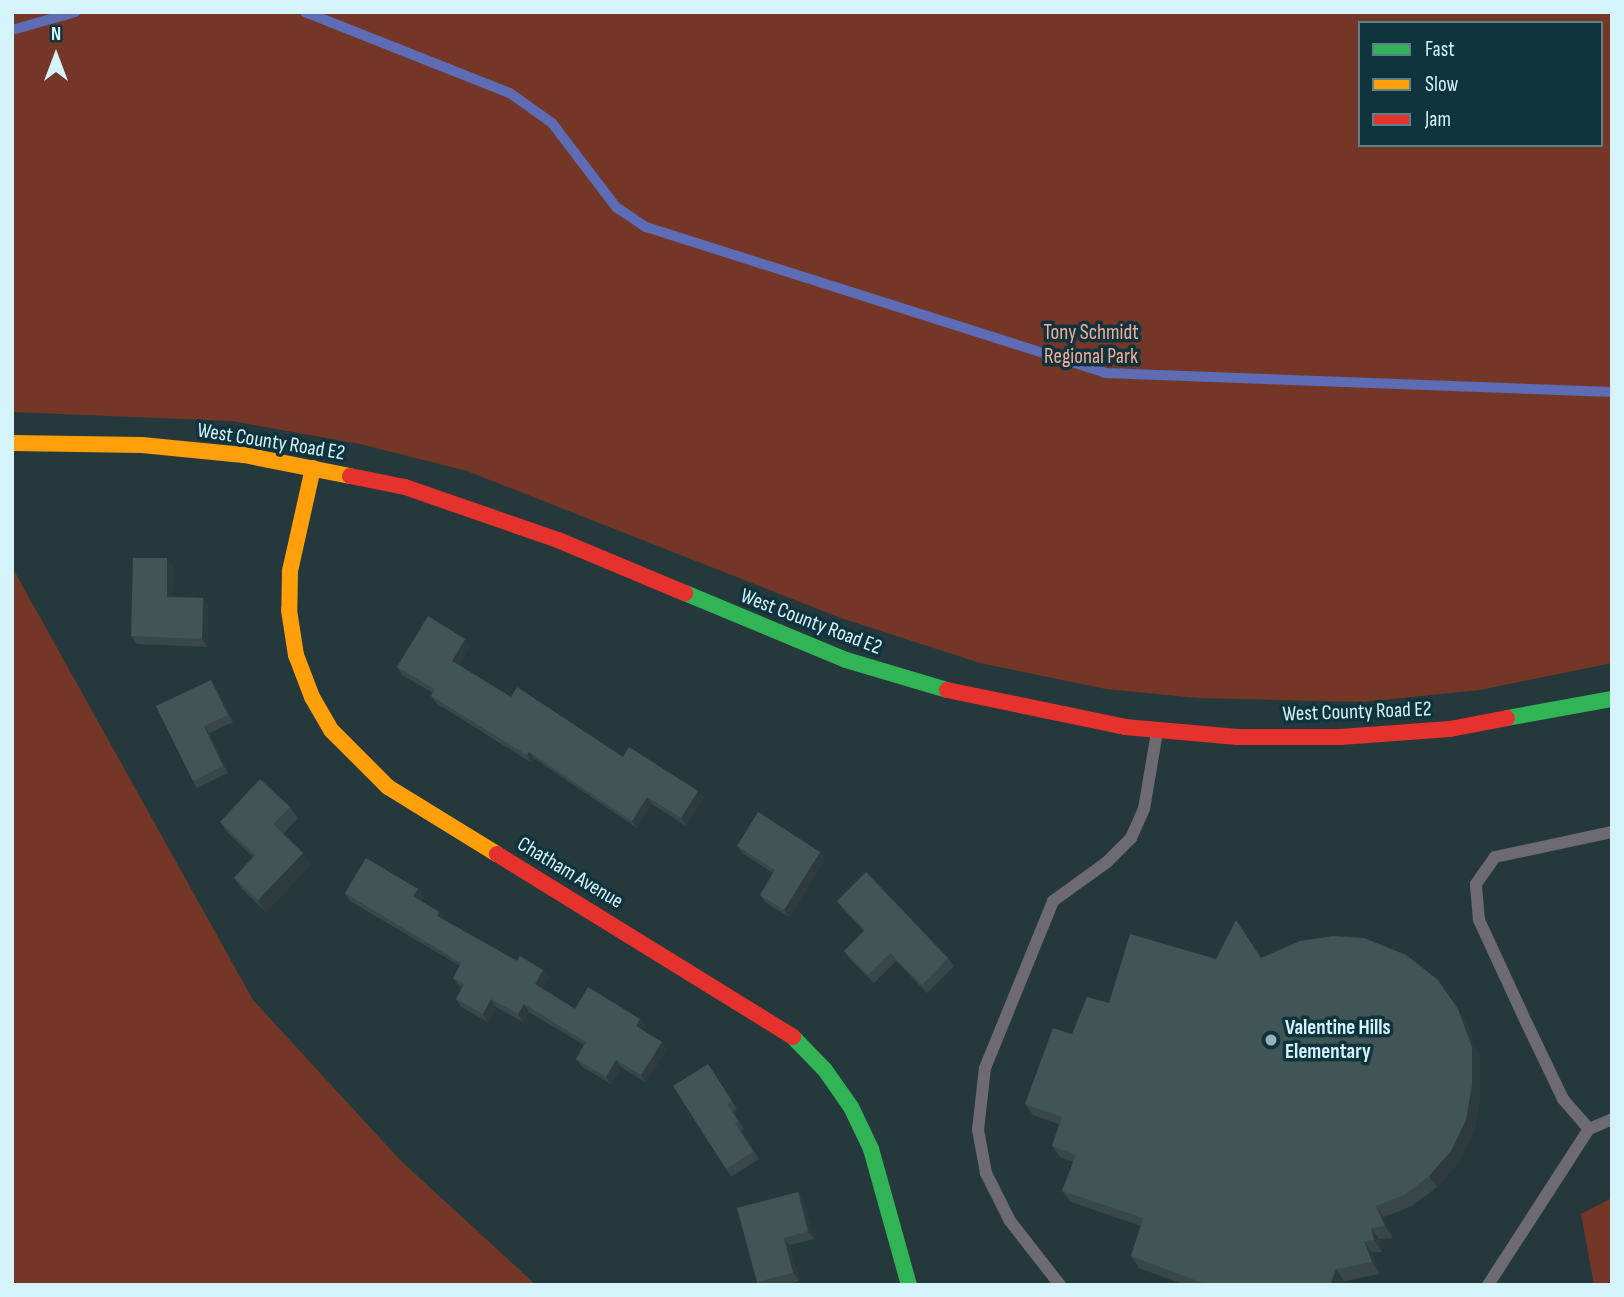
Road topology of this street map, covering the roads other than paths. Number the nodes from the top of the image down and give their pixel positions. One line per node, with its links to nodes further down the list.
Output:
1 (12, 443): 2 (street, West County Road E2)
2 (313, 468): 4 (street, West County Road E2); 8 (street, Chatham Avenue)
3 (1612, 699): 4 (street, West County Road E2)
4 (1157, 732): 9 (lane)
5 (1612, 832): 7 (lane)
6 (1612, 1119): 7 (lane)
7 (1588, 1129): 10 (lane)
8 (909, 1285)
9 (1060, 1285)
10 (1488, 1285)

